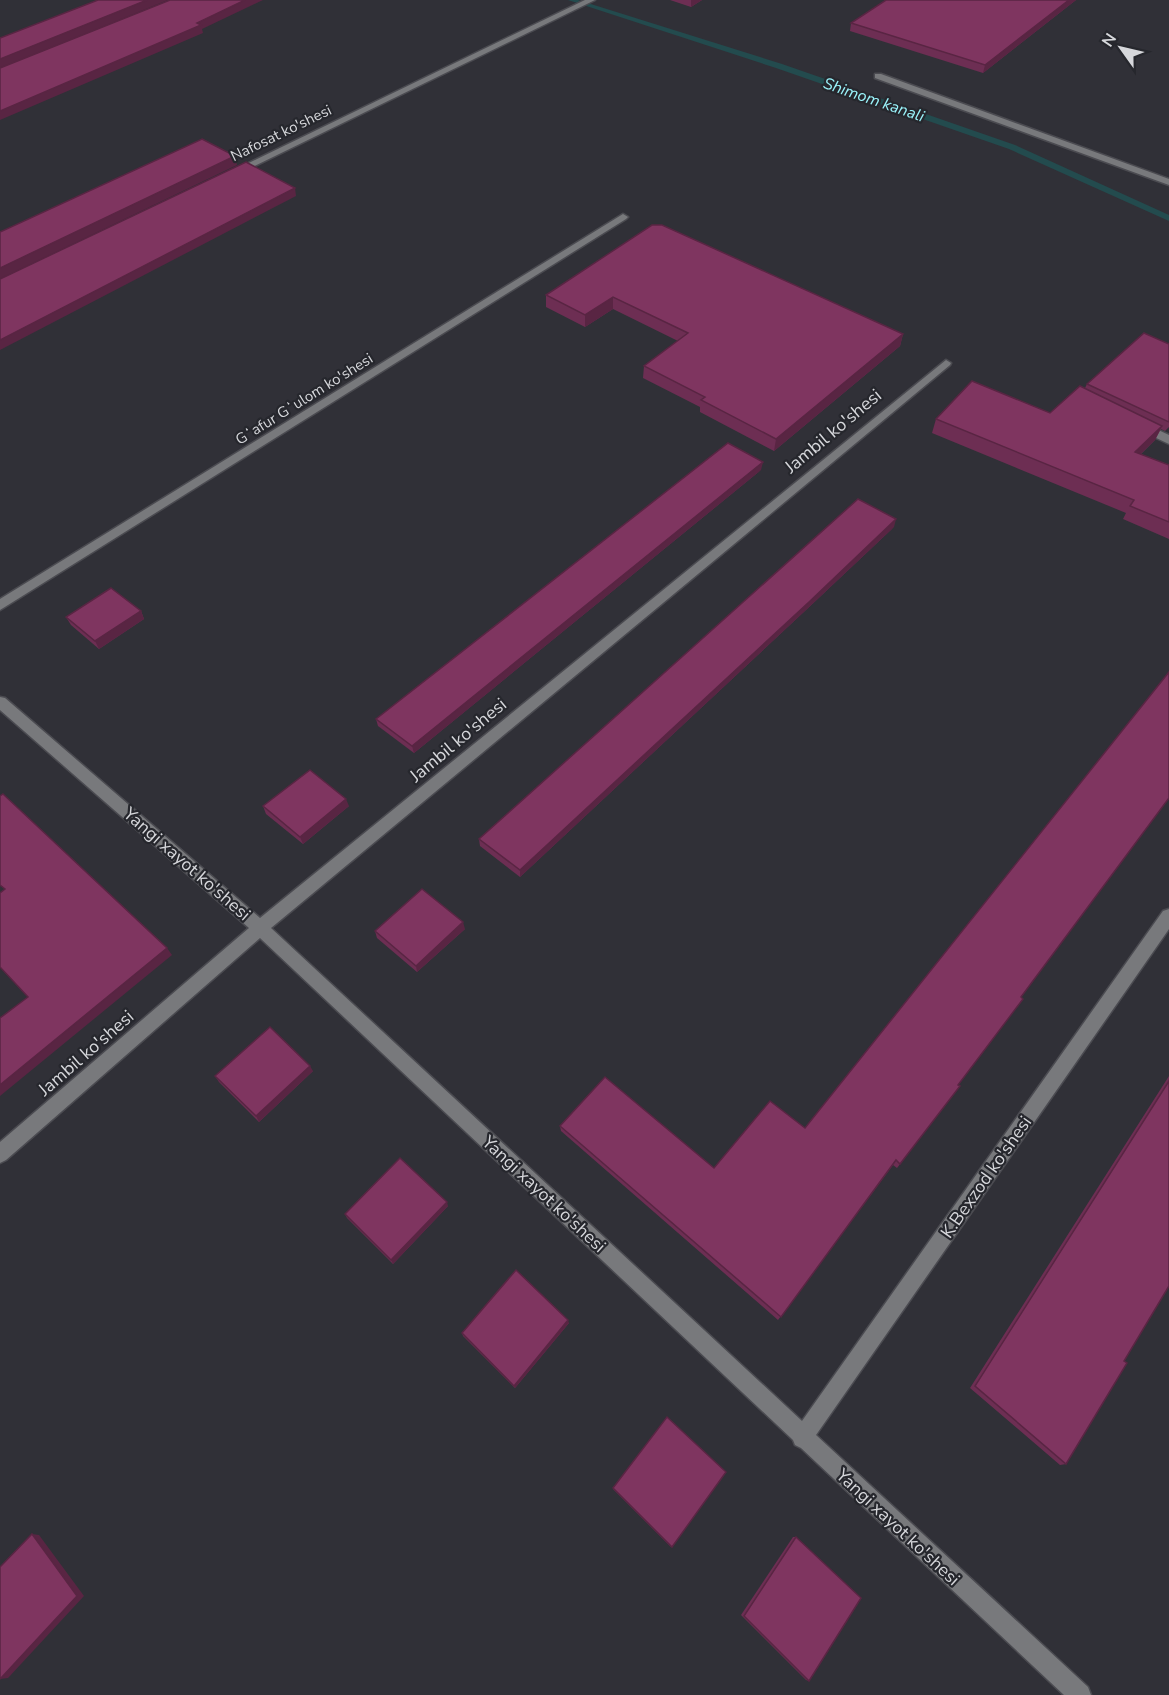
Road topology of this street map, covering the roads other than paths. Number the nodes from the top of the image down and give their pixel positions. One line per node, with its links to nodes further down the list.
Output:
1 (591, 0): 3 (street, Nafosat ko'shesi)
2 (878, 76): 4 (street)
3 (224, 178)
4 (1169, 182)
5 (623, 217): 9 (street, Gʻafur Gʻulom ko'shesi)
6 (946, 363): 12 (street, Jambil ko'shesi)
7 (1130, 421): 8 (street)
8 (1169, 440)
9 (0, 605)
10 (0, 702): 12 (street, Yangi xayot ko'shesi)
11 (1169, 916): 14 (street, K.Bexzod ko'shesi)
12 (260, 928): 13 (street, Jambil ko'shesi); 14 (street, Yangi xayot ko'shesi)
13 (0, 1154)
14 (802, 1438): 15 (street, Yangi xayot ko'shesi)
15 (1080, 1695)

